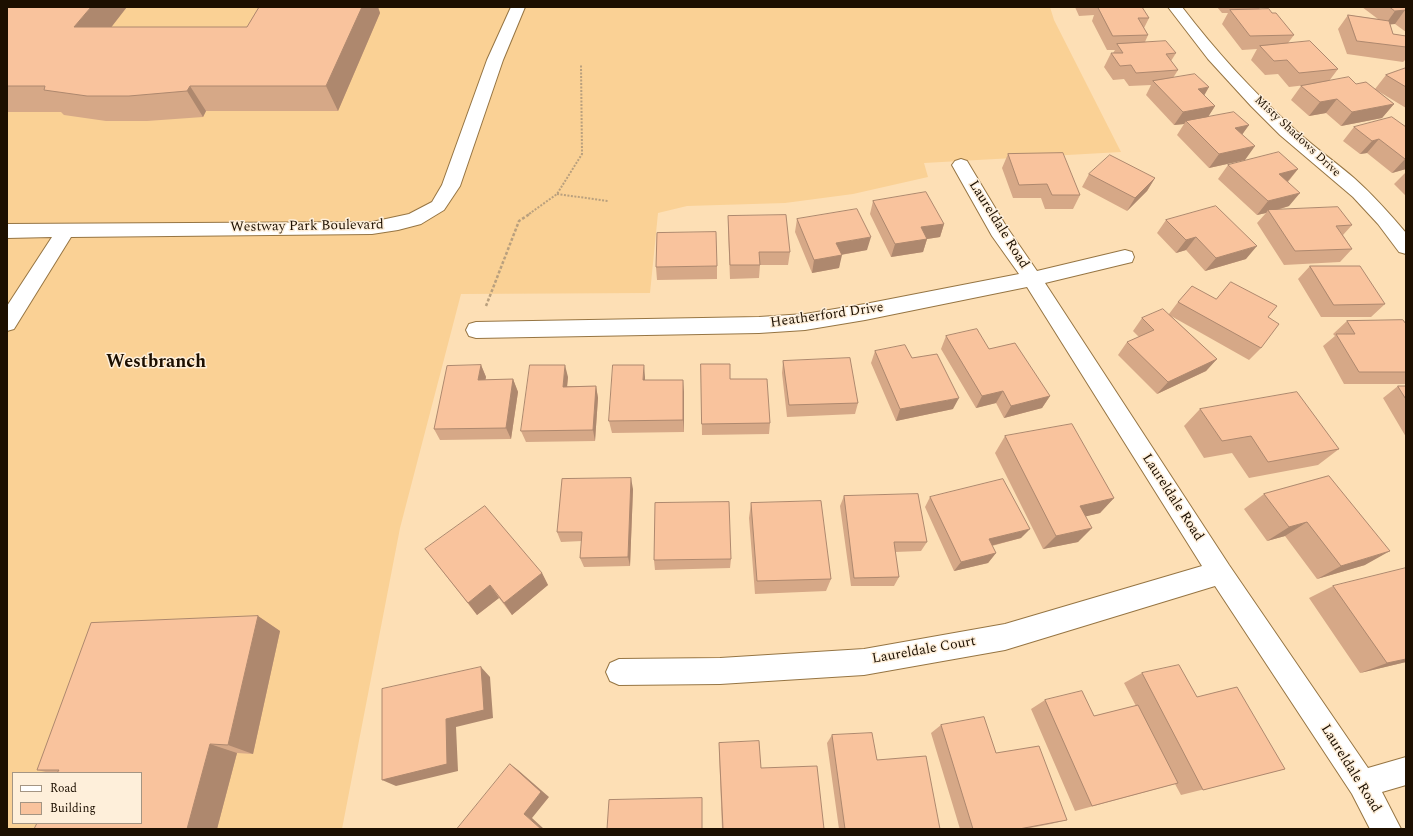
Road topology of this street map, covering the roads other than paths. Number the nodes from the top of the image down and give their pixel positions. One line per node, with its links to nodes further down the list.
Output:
1 (518, 7): 5 (street, Westway Park Boulevard)
2 (1175, 7): 6 (street, Misty Shadows Drive)
3 (961, 165): 8 (street, Laureldale Road)
4 (7, 231): 5 (street, Westway Park Boulevard)
5 (65, 231): 9 (street)
6 (1406, 247)
7 (1125, 257): 8 (street, Heatherford Drive)
8 (1032, 279): 10 (street, Heatherford Drive); 11 (street, Laureldale Road)
9 (7, 323)
10 (476, 330)
11 (1220, 573): 12 (street, Laureldale Court); 14 (street, Laureldale Road)
12 (619, 672)
13 (1406, 771): 14 (street)
14 (1362, 784): 15 (street, Laureldale Road)
15 (1386, 829)

